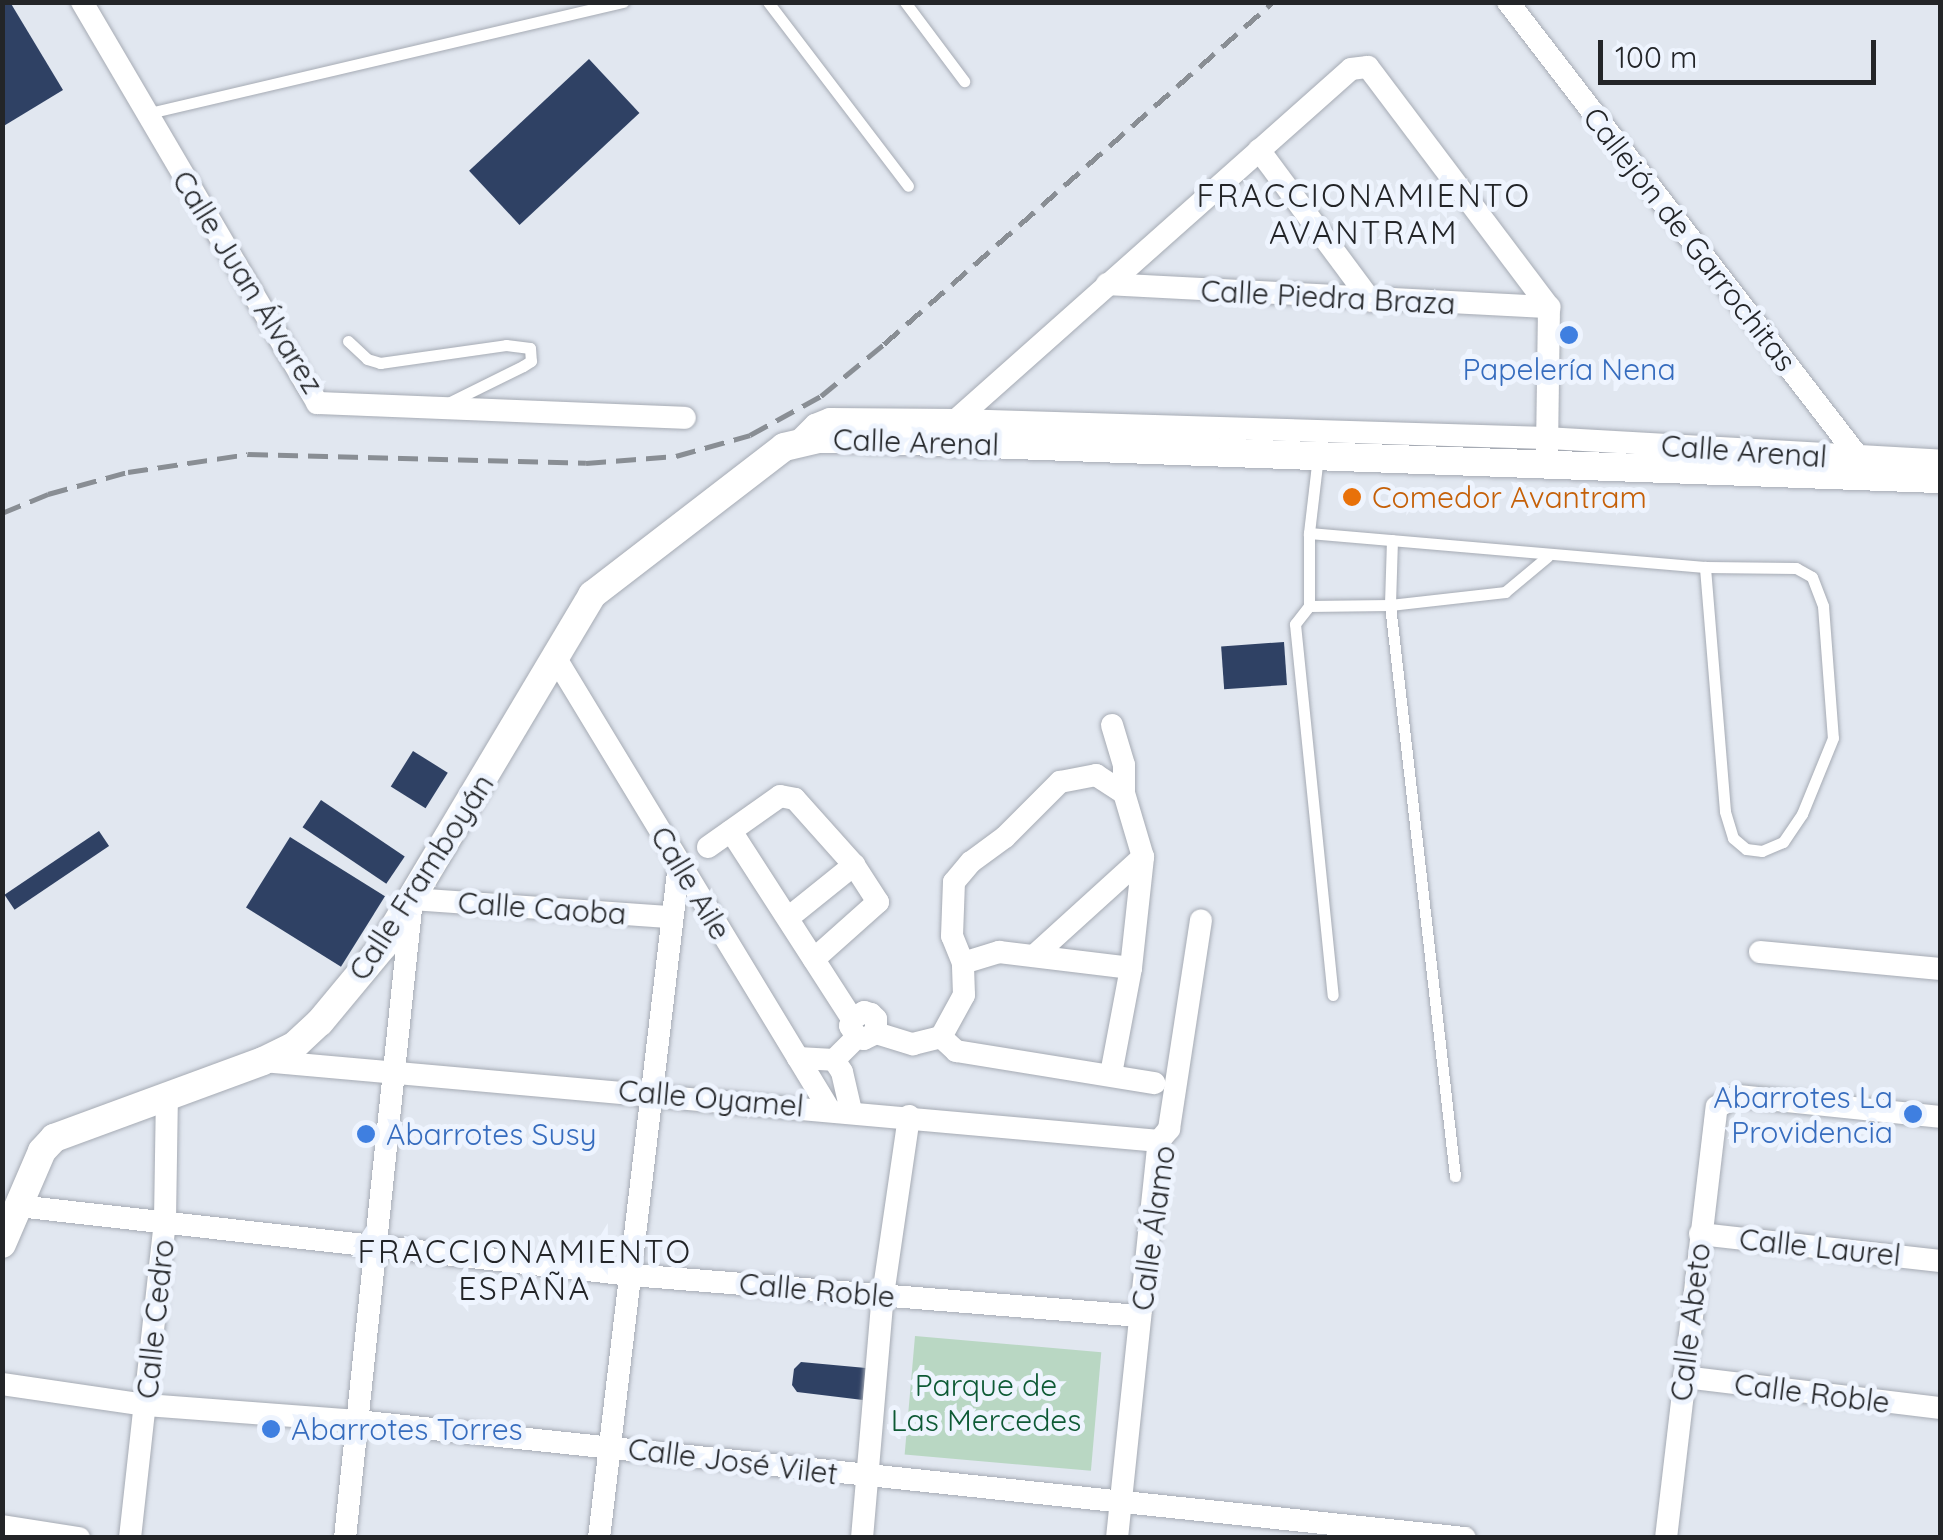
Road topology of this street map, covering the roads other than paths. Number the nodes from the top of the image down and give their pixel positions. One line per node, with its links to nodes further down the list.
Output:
1 (82, 2): 7 (street, Calle Juan Álvarez)
2 (623, 2): 7 (lane)
3 (768, 2): 9 (lane)
4 (905, 2): 6 (lane)
5 (1508, 2): 21 (street, Callejón de Garrochitas)
6 (964, 81)
7 (145, 114): 14 (street, Calle Juan Álvarez)
8 (1259, 150): 10 (street); 11 (street); 12 (street)
9 (908, 186)
10 (1107, 284): 11 (street, Calle Piedra Braza); 16 (street)
11 (1370, 300): 12 (street, Calle Piedra Braza)
12 (1548, 307): 18 (street)
13 (348, 341): 14 (lane)
14 (438, 407): 15 (street, Calle Juan Álvarez)
15 (686, 418)
16 (956, 420): 17 (street, Calle Arenal); 18 (street, Calle Arenal)
17 (799, 441): 19 (street, Calle Arenal); 29 (street, Calle Framboyán)
18 (1547, 452): 19 (street, Calle Arenal); 21 (street, Calle Arenal)
19 (1318, 456): 23 (lane)
20 (1940, 461): 21 (street, Calle Arenal)
21 (1866, 467): 22 (street, Calle Arenal)
22 (1940, 479)
23 (1309, 533): 24 (lane); 28 (lane)
24 (1392, 540): 25 (lane); 27 (lane)
25 (1547, 557): 26 (lane); 27 (lane)
26 (1706, 567): 26 (lane)
27 (1390, 605): 28 (lane); 62 (lane)
28 (1309, 606): 47 (lane)
29 (554, 657): 35 (street, Calle Aile); 37 (street, Calle Framboyán)
30 (1112, 725): 31 (street)
31 (1124, 793): 34 (street); 44 (street)
32 (732, 831): 33 (street); 36 (street); 39 (street)
33 (708, 848)
34 (1144, 857): 42 (street); 45 (street)
35 (680, 864): 38 (street); 50 (street, Calle Aile)
36 (854, 865): 39 (street); 43 (street)
37 (412, 899): 38 (street, Calle Caoba); 51 (street, Calle Framboyán); 53 (street)
38 (671, 917): 56 (street)
39 (788, 918): 43 (street)
40 (1201, 920): 61 (street, Calle Álamo)
41 (1760, 952): 46 (street)
42 (1035, 955): 44 (street); 45 (street)
43 (814, 959): 48 (street)
44 (963, 964): 49 (street)
45 (1131, 968): 54 (street)
46 (1940, 969)
47 (1333, 995)
48 (862, 1030): 49 (street); 52 (street)
49 (941, 1037): 54 (street)
50 (798, 1058): 52 (street); 58 (street, Calle Aile)
51 (263, 1060): 53 (street, Calle Oyamel); 57 (street, Calle Framboyán)
52 (834, 1060): 58 (street)
53 (394, 1074): 56 (street, Calle Oyamel); 67 (street)
54 (1111, 1074): 55 (street)
55 (1154, 1082)
56 (650, 1092): 58 (street, Calle Oyamel); 69 (street)
57 (167, 1099): 63 (street, Calle Framboyán); 64 (street, Calle Cedro)
58 (840, 1109): 59 (street, Calle Oyamel)
59 (909, 1116): 61 (street, Calle Oyamel); 70 (street)
60 (1940, 1117): 65 (street, Calle Abeto)
61 (1159, 1141): 71 (street, Calle Álamo)
62 (1455, 1176)
63 (18, 1206): 64 (street, Calle Roble); 66 (street, Calle Framboyán)
64 (166, 1220): 67 (street, Calle Roble); 74 (street, Calle Cedro)
65 (1700, 1234): 68 (street, Calle Laurel); 72 (street, Calle Abeto)
66 (2, 1244)
67 (376, 1248): 69 (street, Calle Roble); 76 (street)
68 (1940, 1260)
69 (631, 1275): 70 (street, Calle Roble); 77 (street)
70 (883, 1295): 71 (street, Calle Roble); 78 (street)
71 (1140, 1316): 79 (street, Calle Álamo)
72 (1684, 1376): 75 (street, Calle Roble); 89 (street, Calle Abeto)
73 (2, 1384): 74 (street, Calle José Vilet)
74 (146, 1406): 76 (street, Calle José Vilet); 83 (street, Calle Cedro)
75 (1940, 1408)
76 (357, 1421): 77 (street, Calle José Vilet); 84 (street)
77 (609, 1446): 78 (street, Calle José Vilet); 85 (street)
78 (869, 1477): 79 (street, Calle José Vilet); 86 (street)
79 (1122, 1502): 81 (street, Calle José Vilet); 87 (street, Calle Álamo)
80 (2, 1526): 82 (street)
81 (1434, 1536): 88 (street, Calle José Vilet)
82 (79, 1538)
83 (130, 1538)
84 (345, 1538)
85 (599, 1538)
86 (862, 1538)
87 (1117, 1538)
88 (1465, 1538)
89 (1666, 1538)

